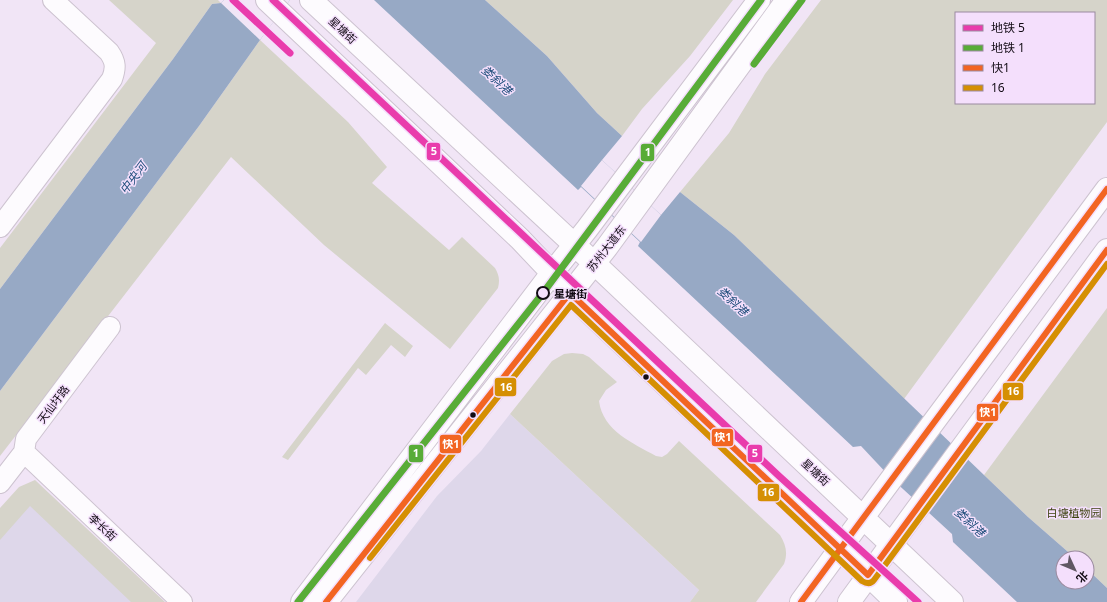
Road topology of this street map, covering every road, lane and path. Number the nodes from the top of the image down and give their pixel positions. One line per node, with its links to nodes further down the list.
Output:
1 (53, 0): 7 (street)
2 (311, 0): 8 (main road, 星塘街)
3 (759, 0): 8 (main road)
4 (787, 0): 10 (main road, 苏州大道东)
5 (274, 6): 11 (main road)
6 (1107, 189): 16 (main road)
7 (0, 227)
8 (575, 245): 10 (main road, 星塘街); 11 (main road)
9 (1107, 250): 17 (main road)
10 (594, 263): 12 (main road, 苏州大道东); 16 (main road, 星塘街)
11 (552, 273): 12 (main road); 21 (main road)
12 (570, 293): 18 (main road); 22 (main road, 苏州大道东)
13 (110, 327): 14 (street, 天仙圩路)
14 (24, 452): 15 (street, 天仙圩路); 20 (street, 李长街)
15 (0, 483)
16 (862, 517): 17 (main road, 星塘街); 18 (main road)
17 (891, 543): 19 (main road); 26 (main road, 星塘街)
18 (840, 547): 19 (main road); 23 (main road)
19 (868, 575): 24 (main road); 25 (main road)
20 (182, 602)
21 (302, 602)
22 (326, 602)
23 (801, 602)
24 (849, 602)
25 (896, 602)
26 (952, 602)

